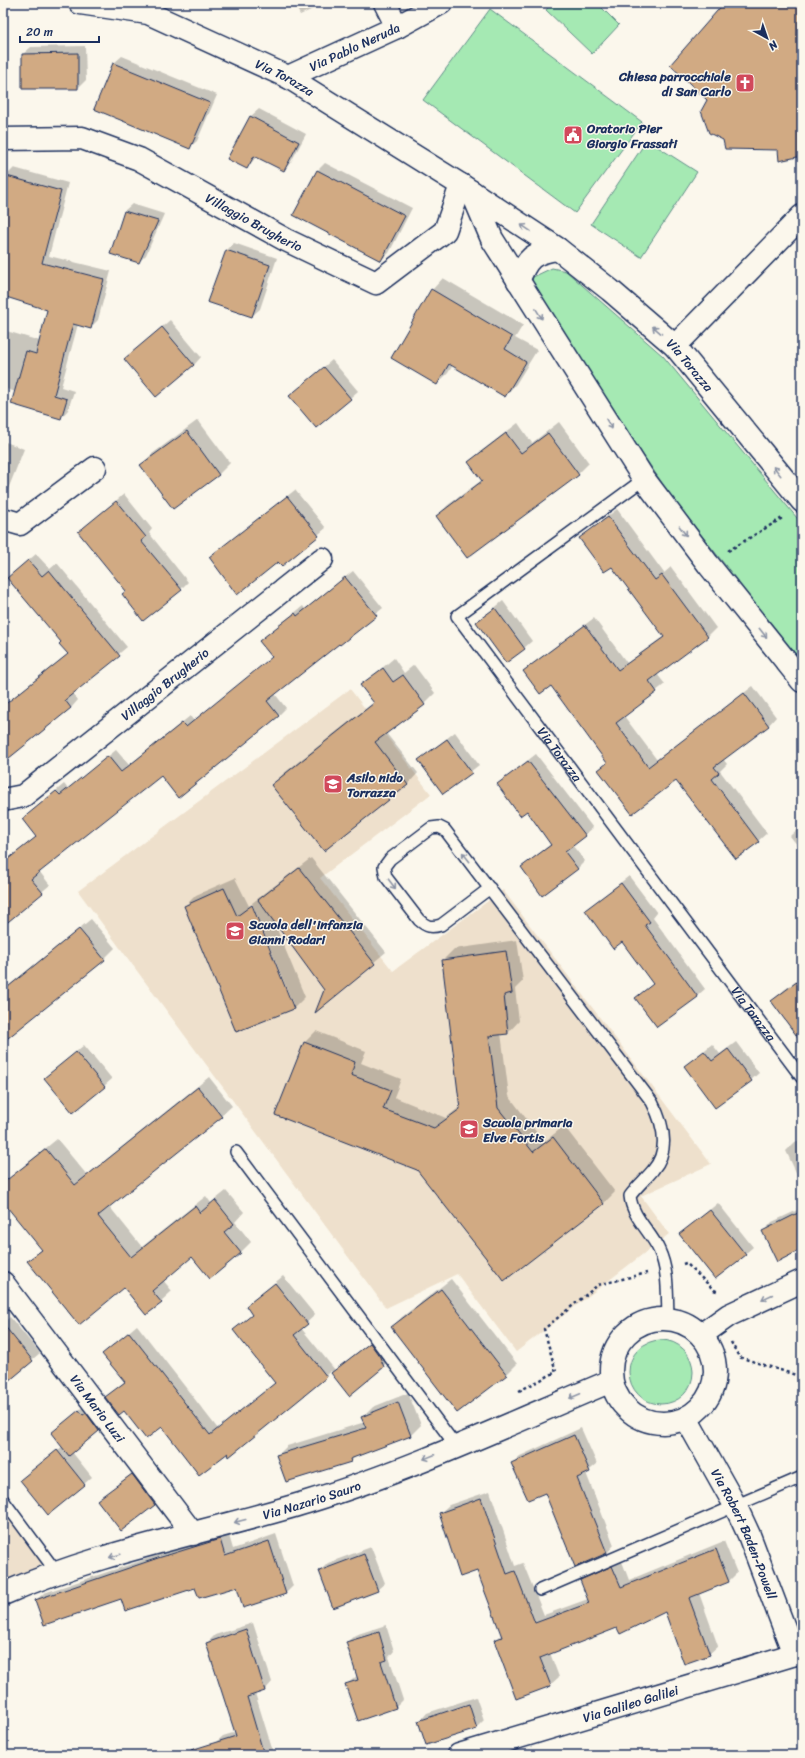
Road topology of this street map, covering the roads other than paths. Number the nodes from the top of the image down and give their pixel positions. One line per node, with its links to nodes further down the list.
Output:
1 (80, 3): 5 (street, Via Torazza)
2 (385, 3): 4 (street)
3 (442, 3): 4 (street, Via Pablo Neruda)
4 (397, 27): 5 (street, Via Pablo Neruda)
5 (288, 77): 7 (street, Via Torazza)
6 (3, 139): 7 (street, Villaggio Brugherio)
7 (467, 188): 9 (street, Via Torazza, one-way to 7); 10 (street)
8 (802, 216): 11 (street)
9 (558, 249): 10 (street); 11 (street, Via Torazza, one-way to 9)
10 (518, 281): 13 (street, one-way to 13)
11 (675, 346): 14 (street, Via Torazza, one-way to 11)
12 (95, 468): 15 (street)
13 (644, 479): 17 (street, one-way to 17); 20 (lane, Via Torazza)
14 (795, 508)
15 (3, 519)
16 (322, 559): 18 (street, Villaggio Brugherio)
17 (802, 681)
18 (3, 800)
19 (490, 888): 19 (lane, one-way to 19); 24 (lane)
20 (802, 1078)
21 (236, 1152): 28 (lane)
22 (802, 1281): 25 (street, one-way to 25)
23 (3, 1283): 32 (street, Via Mario Luzi)
24 (668, 1318): 25 (street); 26 (street)
25 (700, 1335): 27 (street)
26 (611, 1381): 27 (street); 28 (street, Via Nazario Sauro, one-way to 28)
27 (686, 1418): 31 (street, Via Robert Baden-Powell)
28 (456, 1446): 32 (street, Via Nazario Sauro, one-way to 32)
29 (802, 1477): 31 (lane)
30 (3, 1500): 33 (lane)
31 (736, 1507): 34 (lane); 36 (street, Via Robert Baden-Powell)
32 (193, 1534): 33 (street, Via Nazario Sauro, one-way to 33)
33 (57, 1573): 35 (street, Via Nazario Sauro)
34 (540, 1590)
35 (3, 1594)
36 (798, 1653): 37 (street, Via Galileo Galilei)
37 (459, 1755)

